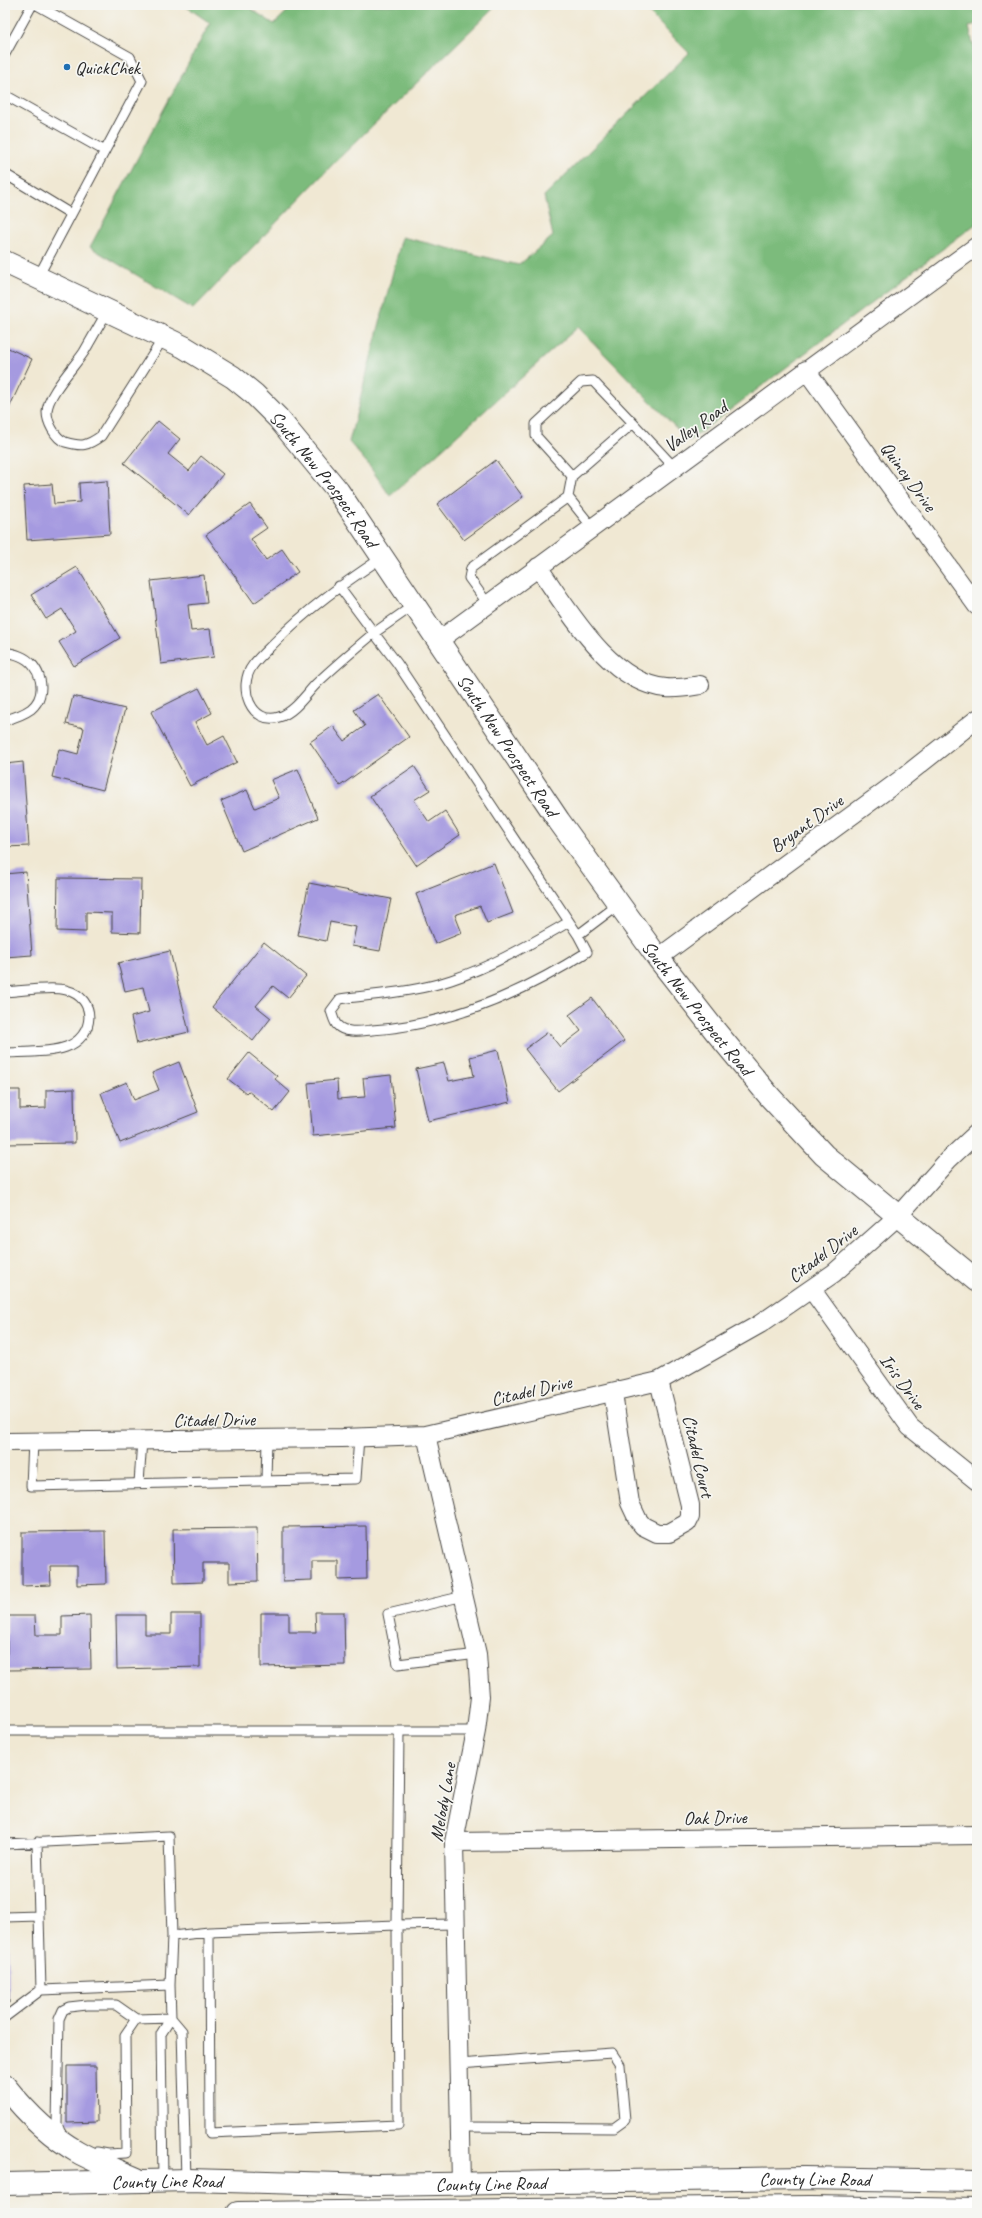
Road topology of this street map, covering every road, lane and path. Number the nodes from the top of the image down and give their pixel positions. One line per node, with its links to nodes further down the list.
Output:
1 (32, 5): 3 (lane)
2 (37, 5): 5 (lane)
3 (5, 54)
4 (5, 95): 5 (lane)
5 (105, 151): 7 (lane)
6 (5, 174): 7 (lane)
7 (71, 214): 10 (lane)
8 (977, 246): 13 (street, Valley Road)
9 (5, 262): 10 (main road, South New Prospect Road)
10 (38, 277): 11 (main road, South New Prospect Road)
11 (108, 310): 12 (main road, South New Prospect Road); 12 (lane)
12 (164, 337): 19 (main road, South New Prospect Road)
13 (806, 370): 15 (street, Valley Road); 24 (street, Quincy Drive)
14 (633, 423): 15 (lane); 16 (lane); 16 (lane)
15 (674, 467): 18 (street, Valley Road)
16 (572, 476): 17 (lane)
17 (568, 496): 18 (lane); 22 (lane)
18 (592, 527): 20 (street, Valley Road)
19 (383, 557): 21 (lane); 23 (main road, South New Prospect Road)
20 (538, 567): 22 (street, Valley Road); 28 (street)
21 (339, 586): 25 (lane); 25 (lane)
22 (488, 604): 26 (street, Valley Road)
23 (415, 605): 25 (lane); 26 (main road, South New Prospect Road)
24 (977, 606)
25 (374, 632): 32 (lane)
26 (438, 641): 31 (main road, South New Prospect Road)
27 (5, 653): 30 (lane)
28 (700, 685)
29 (977, 719): 34 (street, Bryant Drive)
30 (5, 720)
31 (619, 904): 33 (lane); 34 (main road, South New Prospect Road)
32 (569, 922): 33 (lane); 33 (lane)
33 (578, 936)
34 (658, 958): 38 (main road, South New Prospect Road)
35 (5, 992): 36 (lane)
36 (5, 1053)
37 (977, 1133): 38 (street, Citadel Drive)
38 (898, 1217): 39 (main road, South New Prospect Road); 40 (street, Citadel Drive)
39 (977, 1281)
40 (812, 1290): 41 (street, Citadel Drive); 50 (street, Iris Drive)
41 (659, 1381): 42 (street, Citadel Drive); 42 (street, Citadel Court)
42 (613, 1393): 43 (street, Citadel Drive)
43 (426, 1435): 44 (street, Citadel Drive); 52 (street, Melody Lane)
44 (359, 1437): 45 (street, Citadel Drive); 49 (lane)
45 (267, 1439): 46 (street, Citadel Drive); 49 (lane)
46 (142, 1440): 48 (street, Citadel Drive); 51 (lane)
47 (5, 1442): 48 (street, Citadel Drive)
48 (33, 1442): 51 (lane)
49 (266, 1481): 51 (lane)
50 (977, 1481)
51 (139, 1484)
52 (464, 1596): 53 (street, Melody Lane); 53 (lane)
53 (477, 1654): 55 (street, Melody Lane)
54 (399, 1731): 55 (lane); 56 (lane); 64 (lane)
55 (476, 1731): 59 (street, Melody Lane)
56 (5, 1732)
57 (977, 1835): 59 (street, Oak Drive)
58 (37, 1842): 60 (lane); 61 (lane); 66 (lane)
59 (454, 1842): 63 (street, Melody Lane)
60 (5, 1844)
61 (39, 1916): 62 (lane); 68 (lane)
62 (5, 1917)
63 (455, 1924): 64 (lane); 72 (street, Melody Lane)
64 (397, 1925): 65 (lane); 65 (lane)
65 (209, 1932): 66 (lane)
66 (172, 1936): 67 (lane)
67 (170, 1985): 68 (lane); 70 (lane)
68 (41, 1990): 69 (lane)
69 (5, 2017)
70 (171, 2018): 71 (lane); 75 (lane); 76 (lane)
71 (136, 2019): 71 (lane)
72 (458, 2064): 74 (street, Melody Lane); 74 (lane)
73 (5, 2086): 76 (main road)
74 (460, 2127): 79 (street, Melody Lane)
75 (186, 2180): 76 (main road, County Line Road); 79 (main road, County Line Road)
76 (152, 2181): 78 (main road, County Line Road)
77 (977, 2181): 79 (main road, County Line Road)
78 (5, 2184)
79 (461, 2184)
80 (812, 2210): 81 (main road, County Line Road); 83 (main road, County Line Road)
81 (977, 2210)
82 (619, 2211): 83 (main road, County Line Road); 84 (main road, County Line Road)
83 (703, 2211)
84 (238, 2213)

